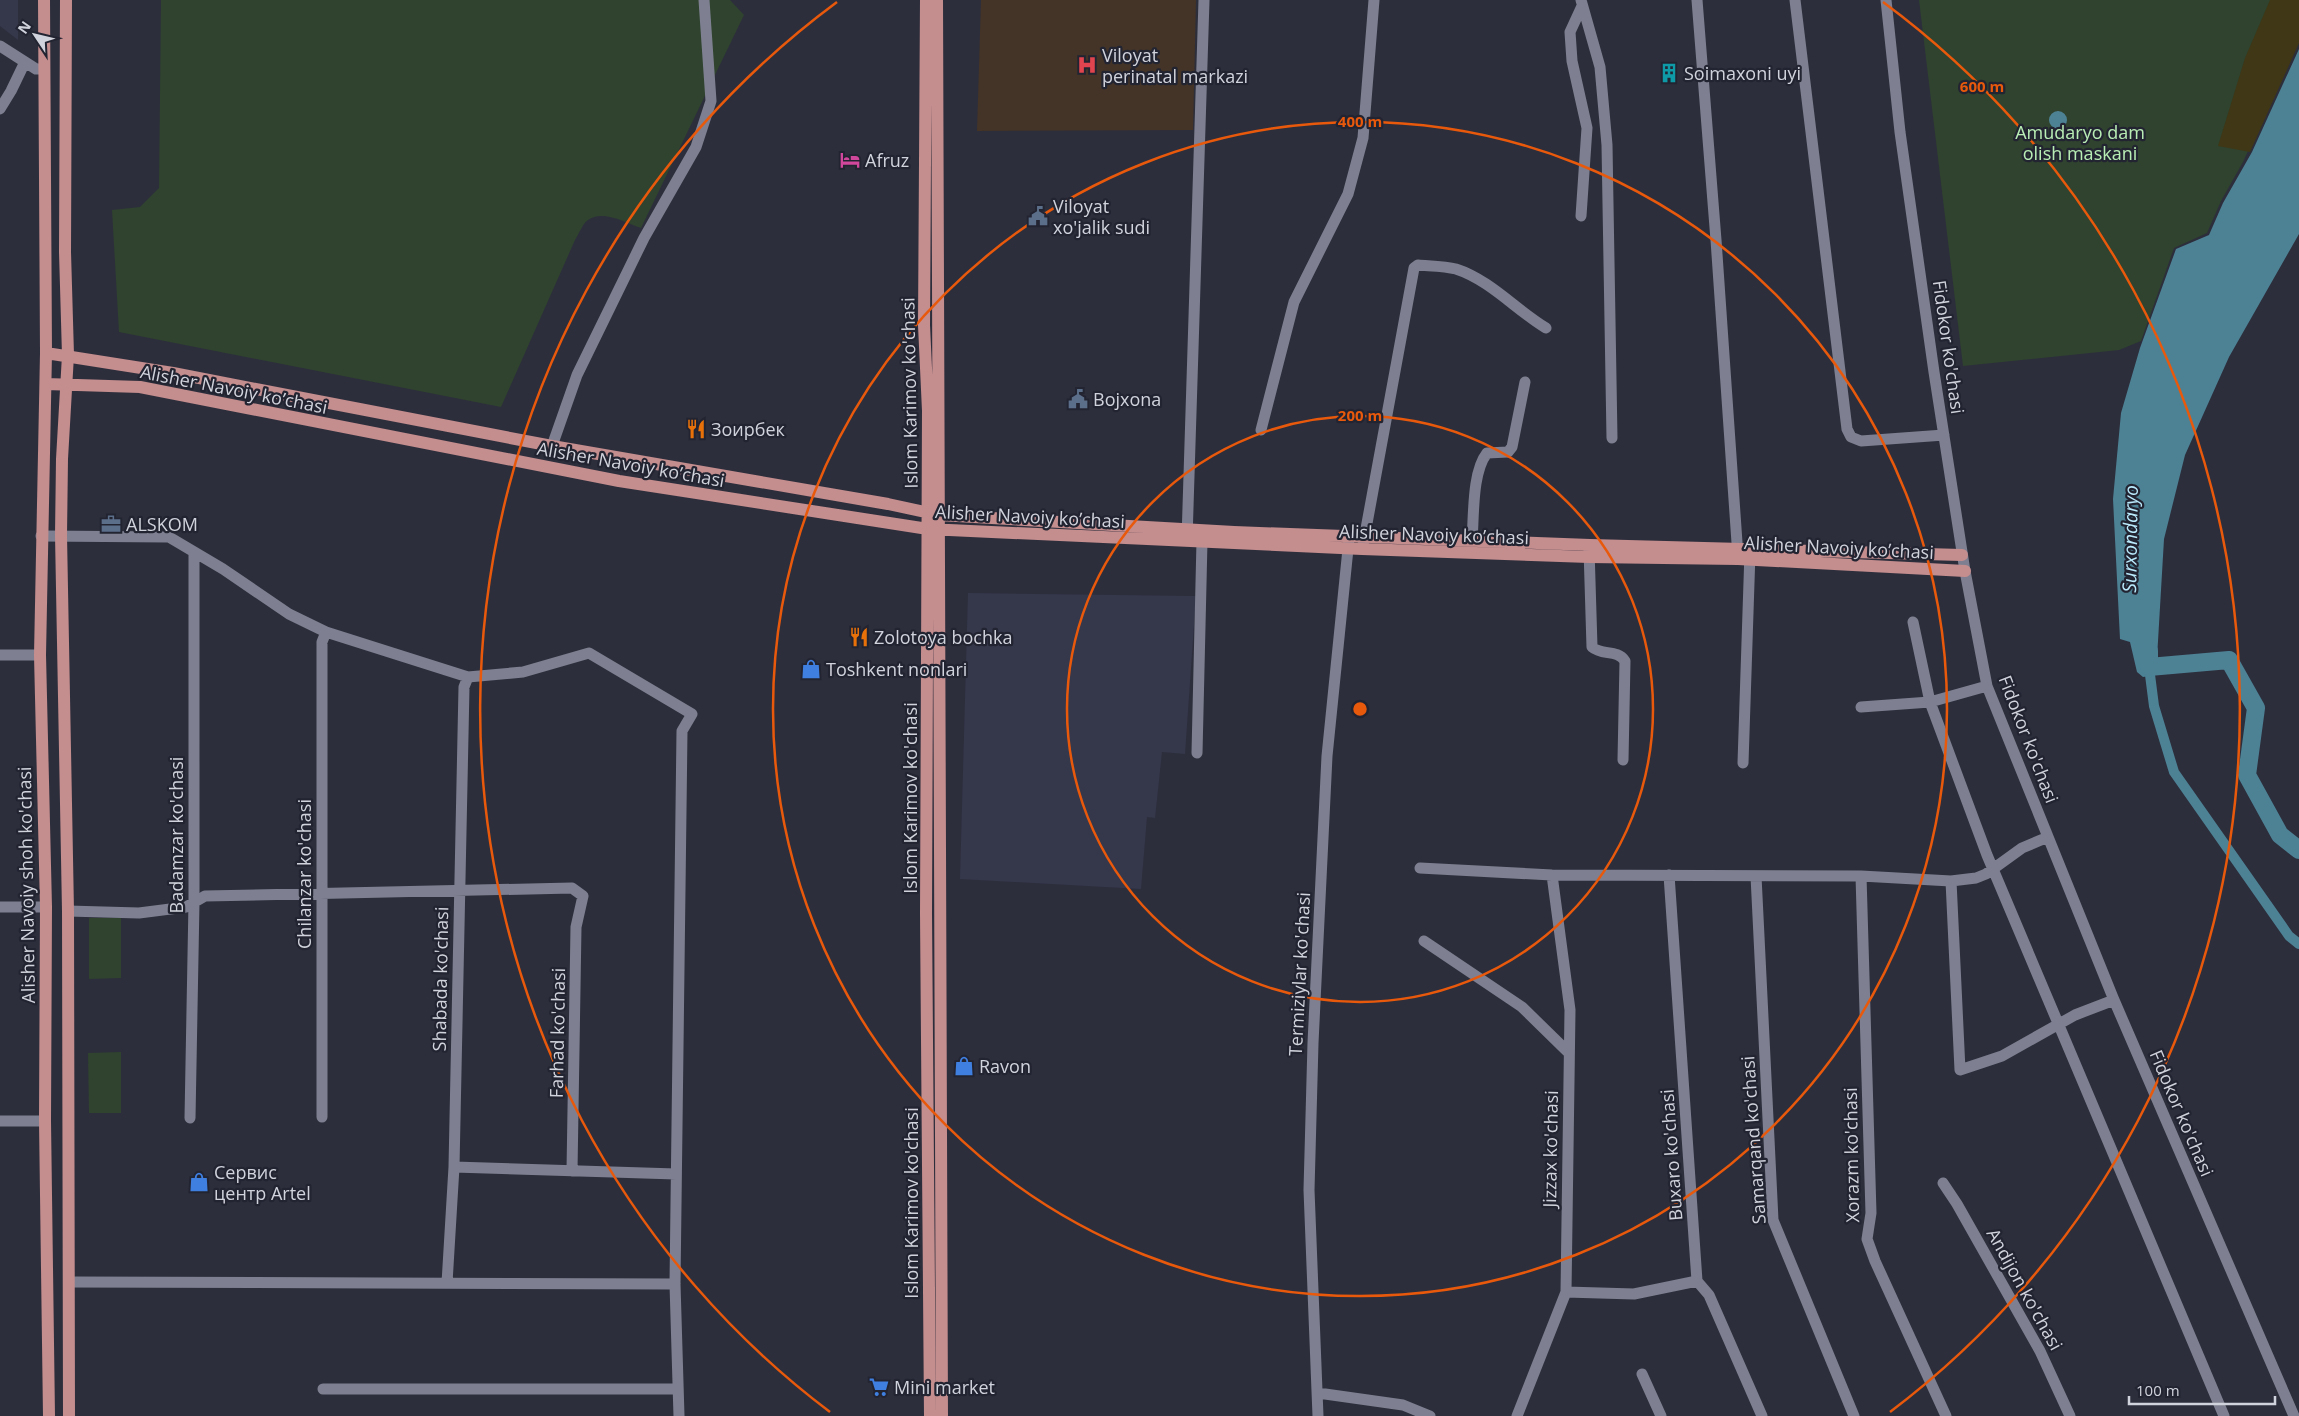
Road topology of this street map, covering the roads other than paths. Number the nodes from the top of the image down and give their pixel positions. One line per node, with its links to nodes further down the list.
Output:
1 (44, 0): 14 (main road, Alisher Navoiy shoh ko'chasi)
2 (66, 0): 19 (main road)
3 (704, 0): 29 (street)
4 (926, 0): 31 (main road, Islom Karimov ko'chasi)
5 (937, 0): 31 (main road, Islom Karimov ko'chasi)
6 (1204, 0): 33 (street)
7 (1374, 0): 25 (street)
8 (1697, 0): 44 (street)
9 (1795, 0): 26 (street)
10 (1886, 0): 26 (street, Fidokor ko'chasi)
11 (1582, 3): 16 (street); 27 (street)
12 (0, 46): 13 (street)
13 (25, 62): 14 (street); 15 (street)
14 (43, 69): 18 (main road, Alisher Navoiy shoh ko'chasi)
15 (0, 109)
16 (1580, 216)
17 (1546, 328): 36 (street)
18 (46, 353): 19 (main road, Alisher Navoiy ko’chasi); 21 (main road, Alisher Navoiy shoh ko'chasi)
19 (68, 355): 22 (main road); 23 (main road, Alisher Navoiy ko’chasi)
20 (1525, 382): 38 (street)
21 (46, 384): 22 (main road, Alisher Navoiy ko’chasi); 37 (main road, Alisher Navoiy shoh ko'chasi)
22 (67, 384): 24 (main road, Alisher Navoiy ko’chasi); 35 (main road)
23 (292, 396): 24 (main road); 28 (main road, Alisher Navoiy ko’chasi)
24 (289, 418): 30 (main road, Alisher Navoiy ko’chasi)
25 (1261, 430)
26 (1944, 435): 45 (street, Fidokor ko'chasi)
27 (1612, 438)
28 (534, 442): 29 (main road, Alisher Navoiy ko’chasi); 30 (main road)
29 (552, 446): 31 (main road, Alisher Navoiy ko’chasi)
30 (530, 464): 32 (main road, Alisher Navoiy ko’chasi)
31 (933, 514): 32 (main road, Islom Karimov ko'chasi); 33 (main road, Alisher Navoiy ko’chasi)
32 (933, 530): 33 (main road, Alisher Navoiy ko’chasi); 96 (main road, Islom Karimov ko'chasi); 97 (main road, Islom Karimov ko'chasi)
33 (1187, 534): 34 (main road, Alisher Navoiy ko’chasi); 39 (main road, Alisher Navoiy ko’chasi)
34 (1350, 534): 36 (main road, Alisher Navoiy ko’chasi); 40 (street, Termiziylar ko'chasi)
35 (61, 535): 37 (street); 43 (street); 71 (main road)
36 (1364, 535): 38 (main road, Alisher Navoiy ko’chasi); 41 (street)
37 (41, 536): 50 (main road, Alisher Navoiy shoh ko'chasi)
38 (1472, 540): 42 (main road, Alisher Navoiy ko’chasi)
39 (1202, 541): 40 (main road, Alisher Navoiy ko’chasi); 55 (street)
40 (1349, 548): 41 (main road, Alisher Navoiy ko’chasi); 92 (street, Termiziylar ko'chasi)
41 (1362, 549): 42 (main road, Alisher Navoiy ko’chasi)
42 (1589, 551): 44 (main road, Alisher Navoiy ko’chasi); 56 (street)
43 (194, 552): 48 (street); 68 (street, Badamzar ko'chasi)
44 (1744, 553): 45 (main road, Alisher Navoiy ko’chasi); 46 (main road, Alisher Navoiy ko’chasi); 57 (street)
45 (1962, 555): 46 (street, Fidokor ko'chasi)
46 (1965, 571): 52 (street, Fidokor ko'chasi)
47 (1913, 622): 53 (street)
48 (326, 632): 51 (street); 67 (street, Chilanzar ko'chasi)
49 (0, 655): 50 (street)
50 (40, 655): 70 (main road, Alisher Navoiy shoh ko'chasi)
51 (468, 677): 66 (street, Shabada ko'chasi); 82 (street)
52 (1987, 686): 53 (street); 58 (street, Fidokor ko'chasi)
53 (1930, 702): 54 (street); 60 (street)
54 (1861, 707)
55 (1197, 753)
56 (1624, 760)
57 (1743, 763)
58 (2048, 837): 60 (street); 73 (street, Fidokor ko'chasi)
59 (1420, 868): 61 (street)
60 (1993, 868): 65 (street); 74 (street)
61 (1552, 875): 62 (street); 75 (street, Jizzax ko'chasi)
62 (1669, 876): 63 (street); 84 (street, Buxaro ko'chasi)
63 (1756, 876): 64 (street); 103 (street, Samarqand ko'chasi)
64 (1861, 876): 65 (street); 104 (street, Xorazm ko'chasi)
65 (1952, 882): 74 (street)
66 (460, 890): 67 (street); 80 (street, Shabada ko'chasi); 81 (street, Farhad ko'chasi)
67 (322, 892): 68 (street); 76 (street, Chilanzar ko'chasi)
68 (194, 902): 71 (street); 77 (street, Badamzar ko'chasi)
69 (0, 907): 70 (street)
70 (46, 907): 79 (main road, Alisher Navoiy shoh ko'chasi)
71 (68, 911): 85 (main road)
72 (1424, 941): 75 (street)
73 (2114, 1000): 74 (street); 107 (street, Fidokor ko'chasi)
74 (2060, 1024): 106 (street)
75 (1570, 1053): 88 (street, Jizzax ko'chasi)
76 (322, 1116)
77 (190, 1118)
78 (0, 1121): 79 (street)
79 (45, 1121): 93 (main road, Alisher Navoiy shoh ko'chasi)
80 (454, 1167): 81 (street); 86 (street, Shabada ko'chasi)
81 (572, 1171): 82 (street)
82 (676, 1174): 87 (street)
83 (1943, 1183): 105 (street, Andijon ko'chasi)
84 (1697, 1281): 88 (street); 102 (street)
85 (69, 1282): 86 (street); 94 (main road)
86 (447, 1283): 87 (street)
87 (675, 1284): 91 (street)
88 (1566, 1292): 100 (street, Jizzax ko'chasi)
89 (1642, 1374): 101 (street)
90 (323, 1389): 91 (street)
91 (678, 1389): 95 (street)
92 (1318, 1393): 98 (street, Termiziylar ko'chasi); 99 (street)
93 (49, 1416)
94 (69, 1416)
95 (679, 1416)
96 (930, 1416)
97 (942, 1416)
98 (1318, 1416)
99 (1430, 1416)
100 (1517, 1416)
101 (1661, 1416)
102 (1762, 1416)
103 (1854, 1416)
104 (1946, 1416)
105 (2070, 1416)
106 (2224, 1416)
107 (2294, 1416)

